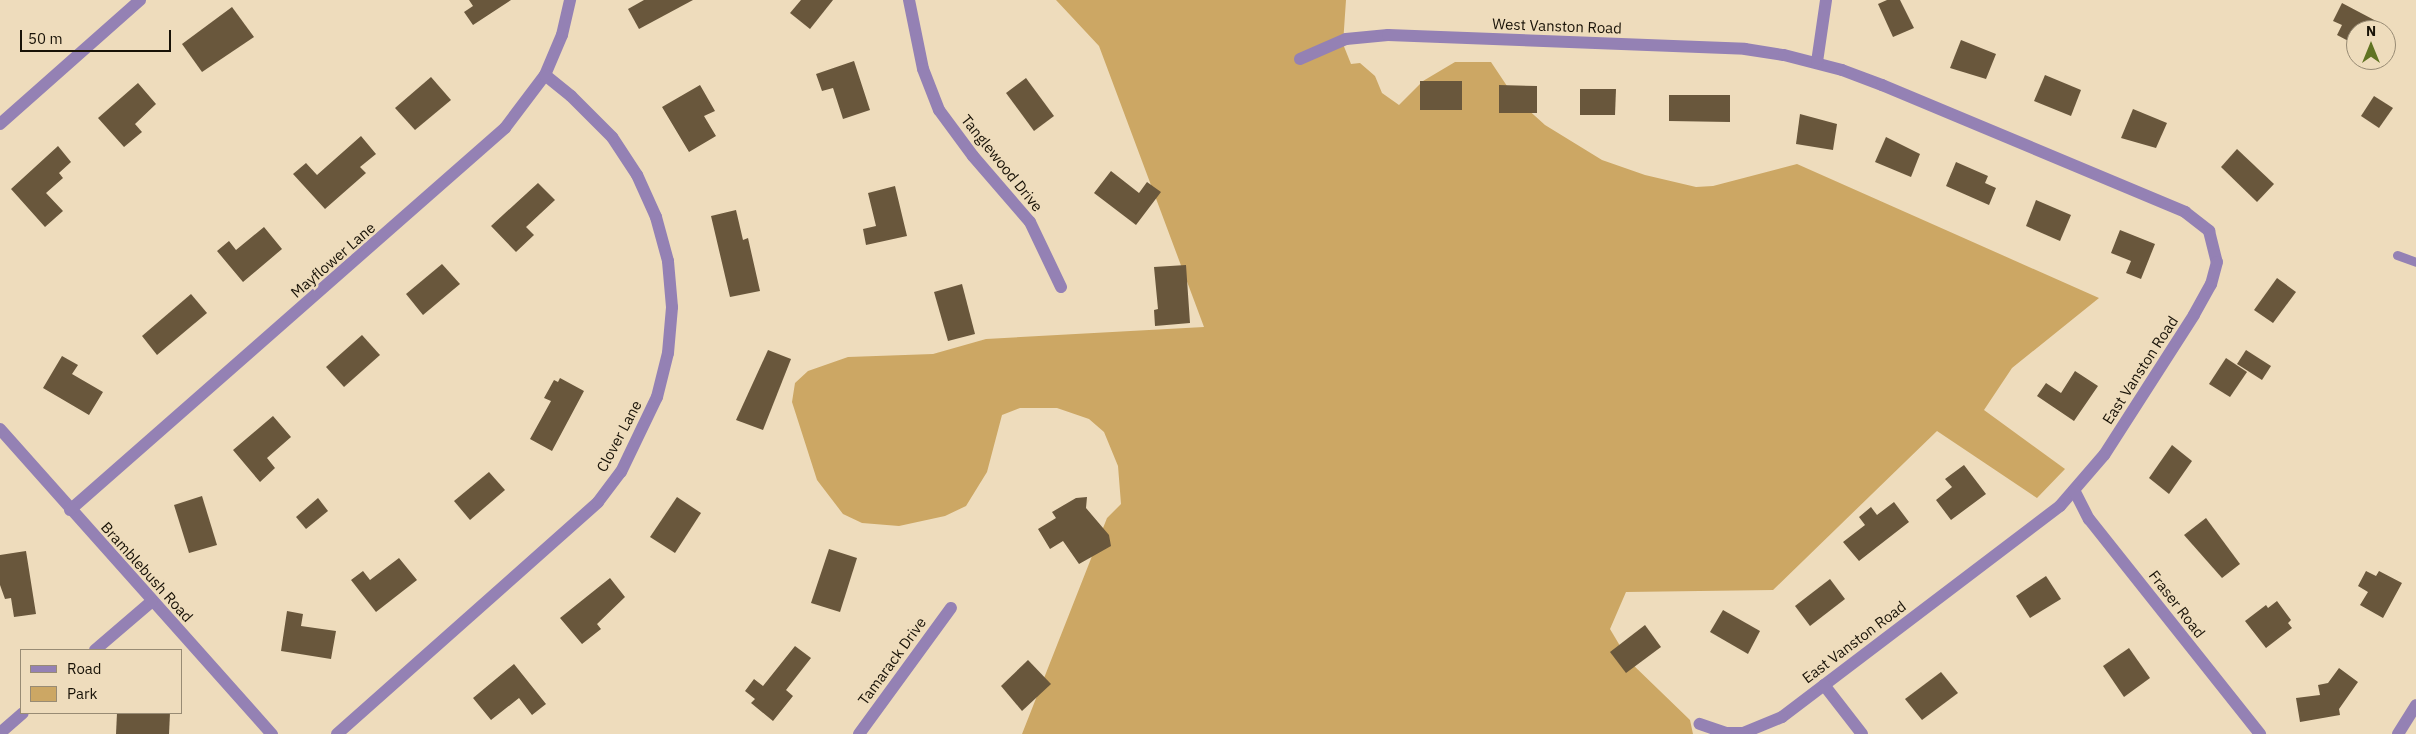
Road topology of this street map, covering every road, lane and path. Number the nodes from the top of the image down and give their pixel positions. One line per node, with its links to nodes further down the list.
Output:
1 (140, 0): 8 (street)
2 (570, 0): 7 (street, Mayflower Lane)
3 (909, 0): 11 (street, Tanglewood Drive)
4 (1826, 0): 6 (street)
5 (1300, 59): 6 (street, West Vanston Road)
6 (1817, 62): 13 (street, East Vanston Road)
7 (545, 75): 14 (street, Mayflower Lane); 24 (street, Clover Lane)
8 (0, 124)
9 (2397, 254): 10 (lane)
10 (2416, 262)
11 (1062, 287)
12 (0, 429): 14 (street, Bramblebush Road)
13 (2074, 490): 18 (street, East Vanston Road); 27 (street, Fraser Road)
14 (70, 510): 15 (street, Bramblebush Road)
15 (151, 602): 17 (street); 23 (street, Bramblebush Road)
16 (951, 608): 25 (street, Tamarack Drive)
17 (96, 649)
18 (1824, 685): 21 (street, East Vanston Road); 26 (street)
19 (2416, 705): 28 (street)
20 (22, 714): 22 (street)
21 (1700, 724)
22 (0, 733)
23 (272, 734)
24 (336, 734)
25 (859, 734)
26 (1862, 734)
27 (2260, 734)
28 (2398, 734)

